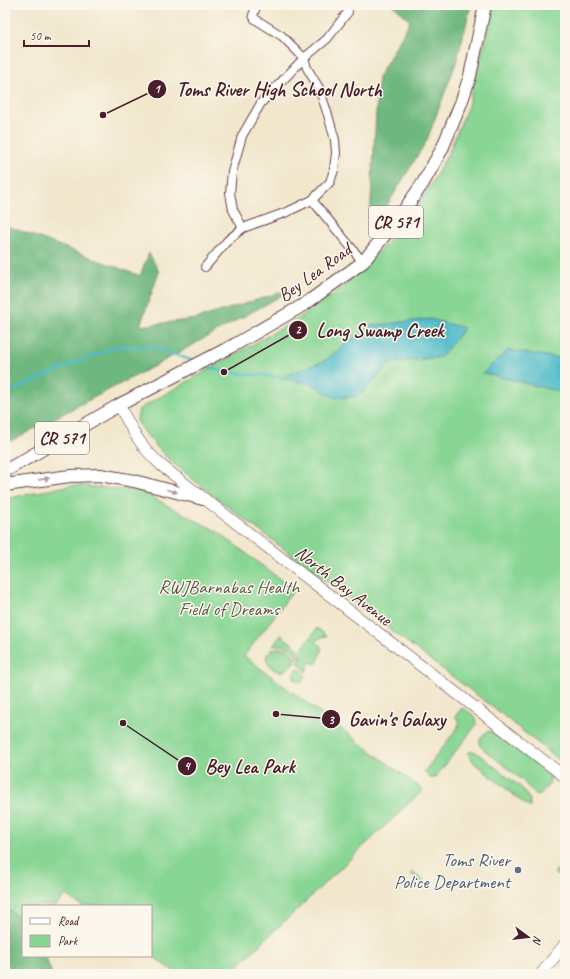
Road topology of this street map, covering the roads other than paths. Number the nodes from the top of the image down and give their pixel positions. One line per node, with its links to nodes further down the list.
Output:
1 (257, 5): 4 (street)
2 (485, 5): 7 (main road, Bey Lea Road / CR 571)
3 (348, 12): 4 (street)
4 (304, 58): 5 (street); 6 (street)
5 (312, 200): 6 (street); 7 (street)
6 (243, 228): 8 (street)
7 (363, 262): 9 (main road, Bey Lea Road / CR 571)
8 (205, 267)
9 (120, 405): 10 (main road, CR 571); 12 (street, North Bay Avenue)
10 (5, 471)
11 (5, 484): 12 (main road, one-way to 12)
12 (203, 499): 13 (street, North Bay Avenue)
13 (564, 776)
14 (565, 944): 15 (street)
15 (541, 974)

